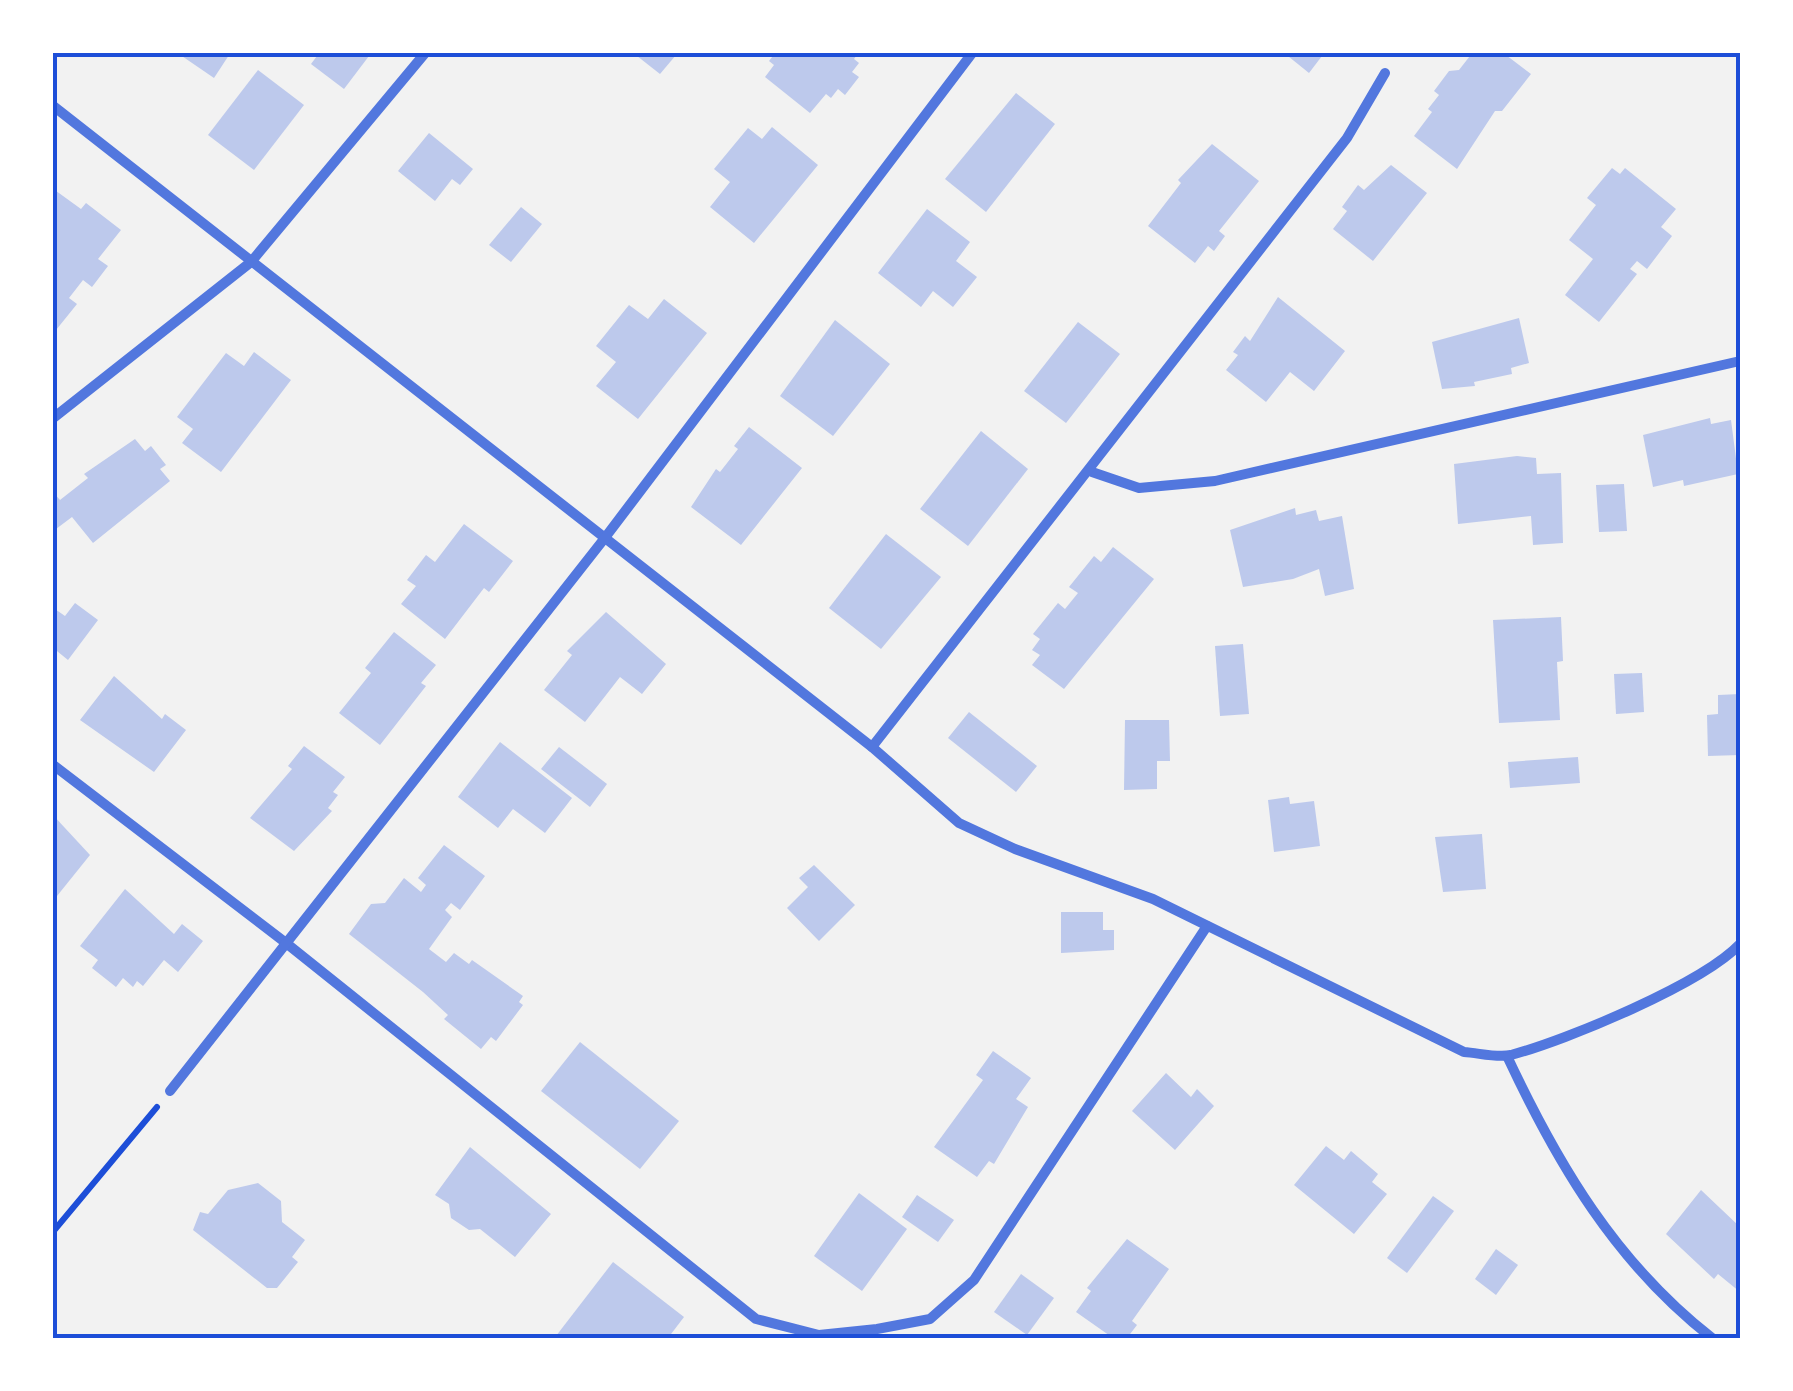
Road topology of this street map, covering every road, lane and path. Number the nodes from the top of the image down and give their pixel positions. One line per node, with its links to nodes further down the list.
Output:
1 (426, 52): 5 (street)
2 (973, 52): 9 (street)
3 (1385, 73): 8 (street)
4 (52, 105): 5 (street)
5 (251, 262): 7 (street); 9 (street)
6 (1740, 361): 8 (street)
7 (52, 419)
8 (1092, 472): 10 (street)
9 (604, 540): 10 (street); 13 (street)
10 (872, 748): 12 (street)
11 (52, 764): 13 (street)
12 (1208, 926): 13 (street); 15 (street)
13 (286, 943): 16 (street)
14 (1740, 944): 15 (street)
15 (1507, 1056): 18 (street)
16 (170, 1090): 17 (path)
17 (52, 1233)
18 (1712, 1338)

